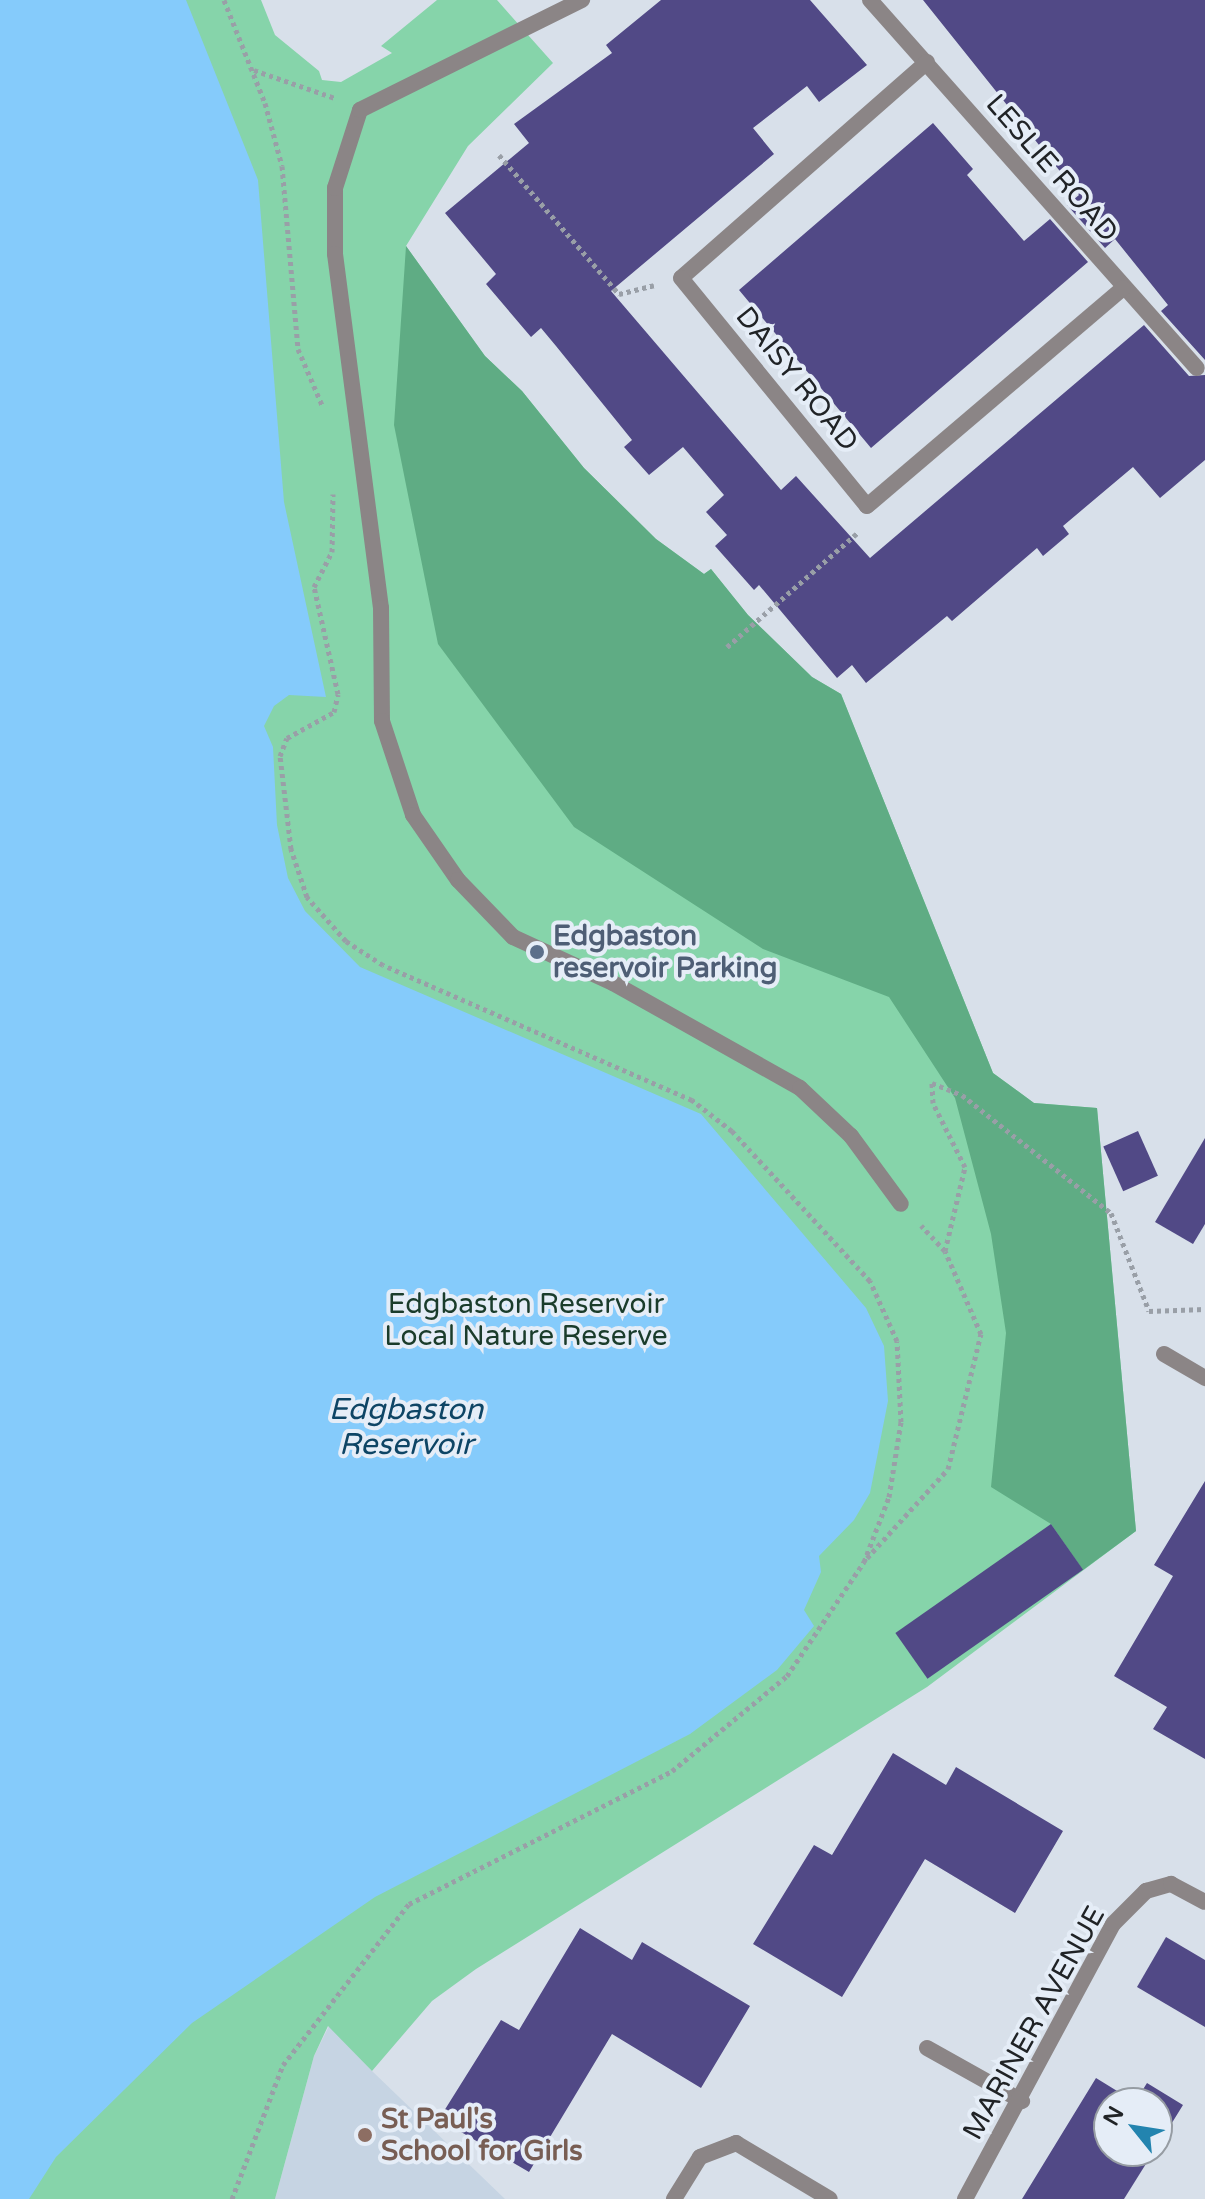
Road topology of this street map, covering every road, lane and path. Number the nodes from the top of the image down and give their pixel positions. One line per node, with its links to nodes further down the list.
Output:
1 (224, 0): 5 (path)
2 (582, 0): 6 (street)
3 (870, 0): 4 (street, LESLIE ROAD)
4 (927, 62): 8 (street); 9 (street, LESLIE ROAD)
5 (253, 70): 6 (path); 11 (path)
6 (360, 110): 15 (street)
7 (499, 155): 8 (path)
8 (681, 278): 13 (street, DAISY ROAD)
9 (1123, 288): 10 (street, LESLIE ROAD); 13 (street)
10 (1197, 368)
11 (325, 421)
12 (333, 492): 20 (path)
13 (867, 506): 14 (path)
14 (727, 647)
15 (901, 1204): 16 (path)
16 (945, 1251): 17 (path); 20 (path)
17 (1205, 1309)
18 (1164, 1354): 19 (street)
19 (1205, 1378)
20 (864, 1562): 24 (path)
21 (1205, 1902): 23 (street, MARINER AVENUE)
22 (927, 2048): 23 (street)
23 (1022, 2101): 27 (street, MARINER AVENUE)
24 (232, 2199)
25 (674, 2199): 26 (street)
26 (830, 2199)
27 (965, 2199)

